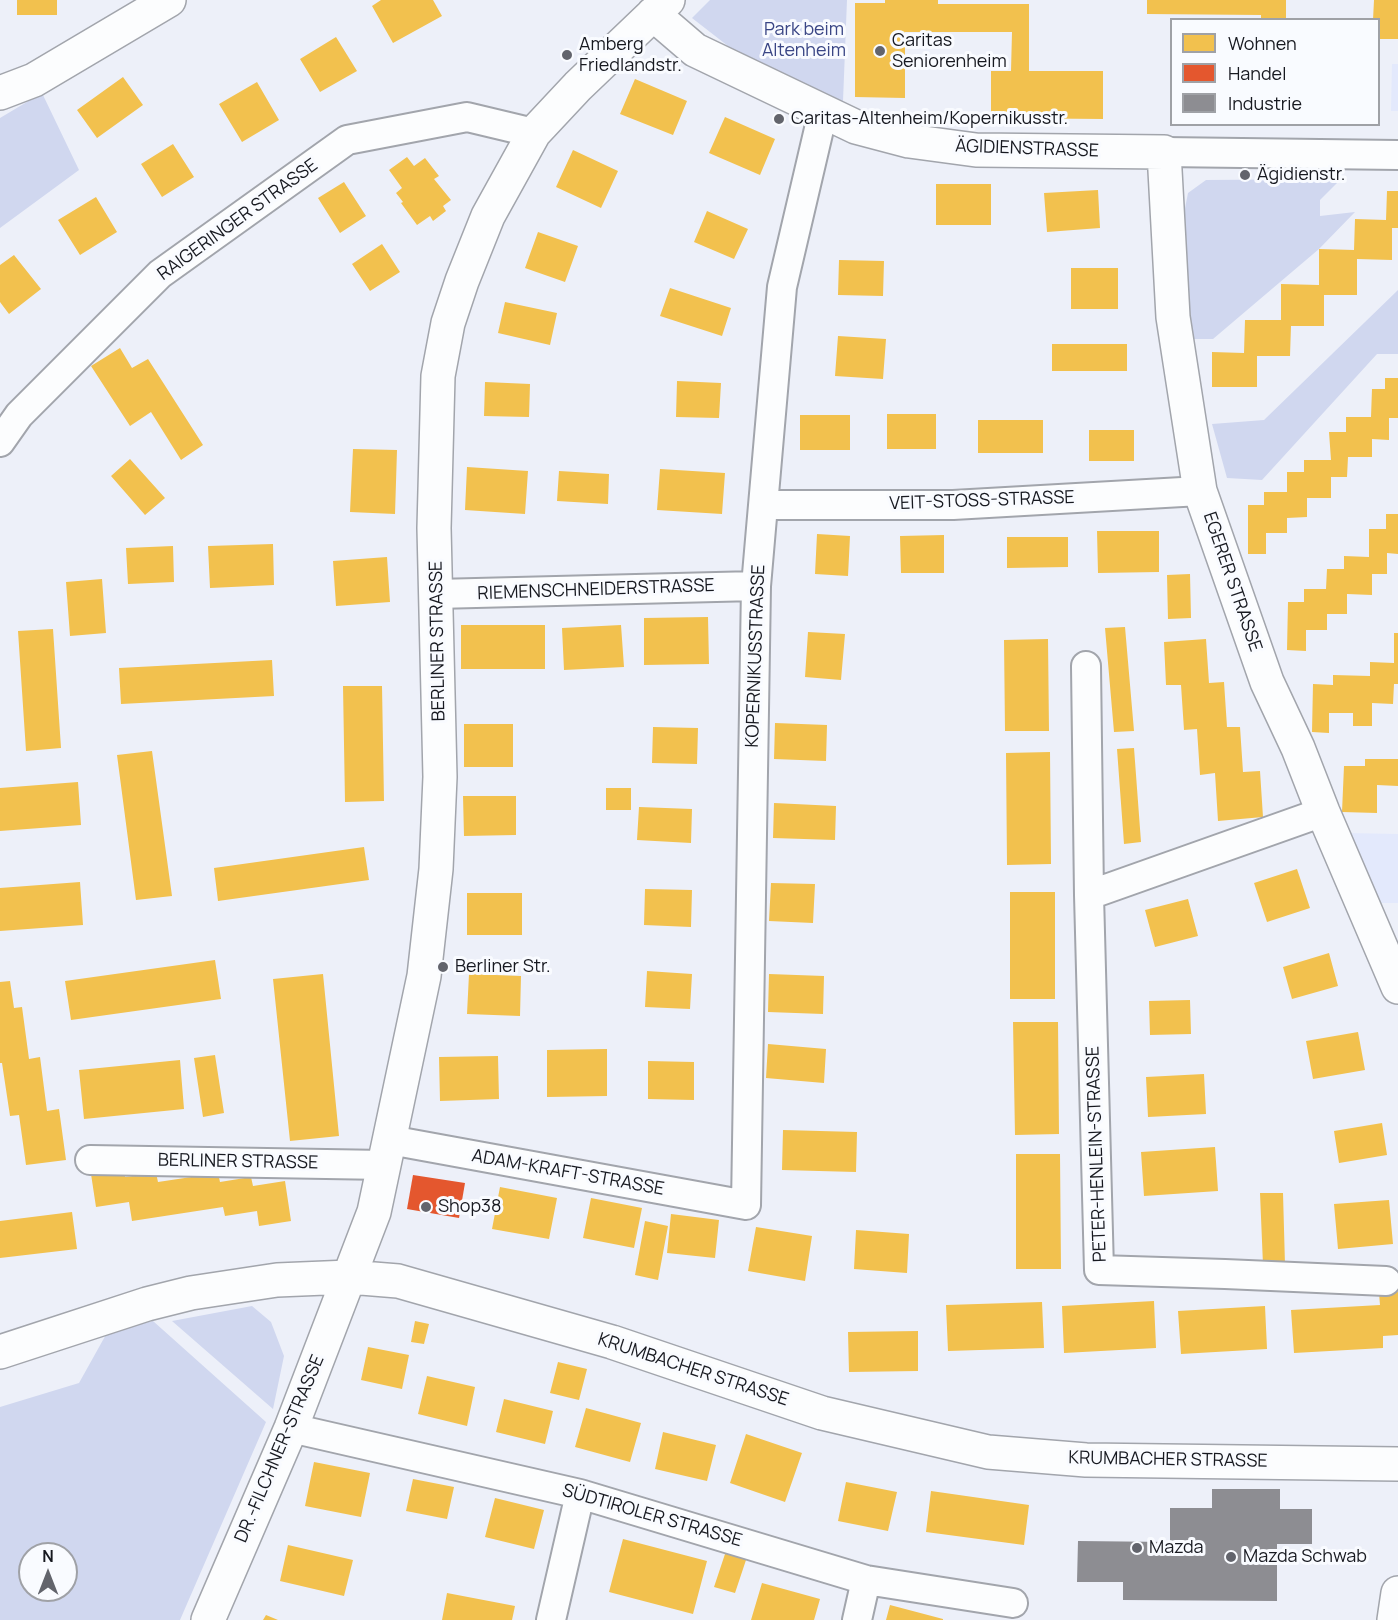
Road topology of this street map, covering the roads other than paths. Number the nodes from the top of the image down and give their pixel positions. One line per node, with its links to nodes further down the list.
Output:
1 (169, 0): 3 (street)
2 (661, 7): 4 (street, ÄGIDIENSTRASSE); 5 (street, BERLINER STRASSE)
3 (0, 93)
4 (823, 112): 6 (street, ÄGIDIENSTRASSE); 10 (street, KOPERNIKUSSTRASSE)
5 (534, 133): 8 (street, RAIGERINGER STRASSE); 12 (street, BERLINER STRASSE)
6 (1164, 152): 7 (street, ÄGIDIENSTRASSE); 9 (street, EGERER STRASSE)
7 (1398, 155)
8 (0, 442)
9 (1200, 491): 10 (street, VEIT-STOSS-STRASSE); 14 (street, EGERER STRASSE)
10 (763, 505): 11 (street, KOPERNIKUSSTRASSE)
11 (756, 586): 12 (street, RIEMENSCHNEIDERSTRASSE); 19 (street, KOPERNIKUSSTRASSE)
12 (436, 594): 17 (street, BERLINER STRASSE)
13 (1086, 666): 15 (street, PETER-HENLEIN-STRASSE)
14 (1323, 812): 15 (street); 16 (street, EGERER STRASSE)
15 (1089, 895): 21 (street, PETER-HENLEIN-STRASSE)
16 (1395, 972)
17 (388, 1153): 18 (street, BERLINER STRASSE); 19 (street, ADAM-KRAFT-STRASSE); 20 (street, BERLINER STRASSE)
18 (90, 1160)
19 (746, 1205)
20 (349, 1277): 22 (street, KRUMBACHER STRASSE); 23 (street, DR.-FILCHNER-STRASSE); 24 (street, KRUMBACHER STRASSE)
21 (1386, 1281)
22 (0, 1352)
23 (291, 1428): 25 (street, SÜDTIROLER STRASSE); 29 (street, DR.-FILCHNER-STRASSE)
24 (1398, 1464)
25 (580, 1494): 26 (street, SÜDTIROLER STRASSE); 30 (street)
26 (866, 1580): 28 (street, SÜDTIROLER STRASSE); 31 (street)
27 (1398, 1593): 32 (street)
28 (1013, 1603)
29 (208, 1620)
30 (551, 1620)
31 (857, 1620)
32 (1394, 1620)

